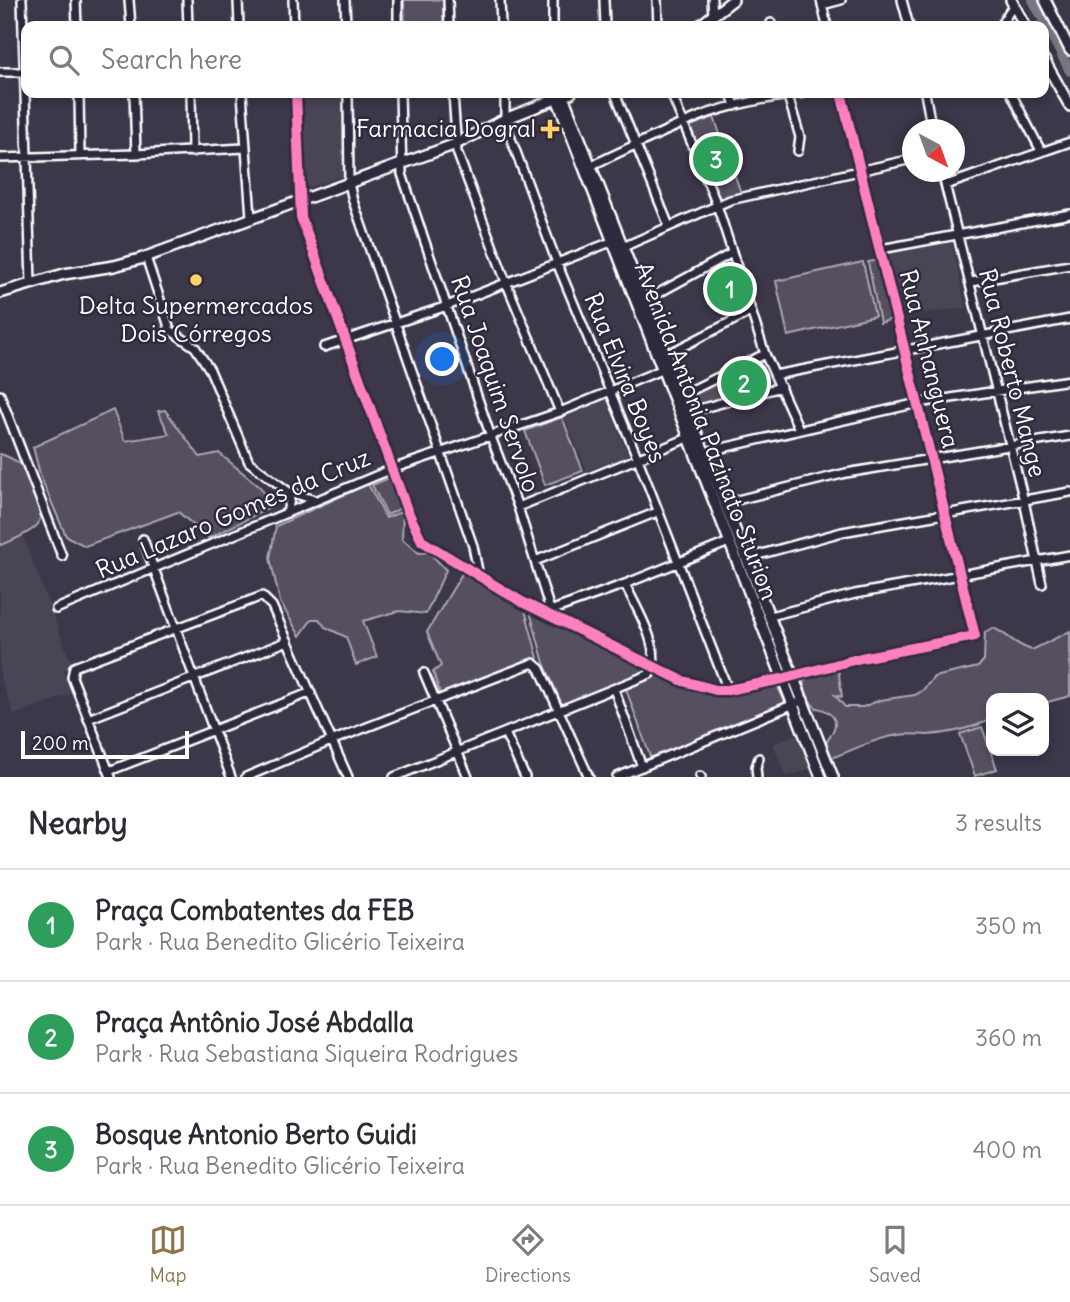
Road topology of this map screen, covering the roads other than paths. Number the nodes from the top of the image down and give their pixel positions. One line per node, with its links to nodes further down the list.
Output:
1 (22, 0): 22 (street)
2 (76, 0): 23 (street)
3 (129, 0): 24 (street)
4 (187, 0): 25 (street)
5 (238, 0): 26 (street)
6 (293, 0): 27 (street)
7 (345, 0): 28 (street)
8 (398, 0): 29 (street)
9 (448, 0): 30 (street)
10 (500, 0): 31 (street)
11 (553, 0): 32 (street)
12 (604, 0): 33 (street)
13 (657, 0): 34 (street)
14 (712, 0): 21 (street)
15 (733, 0): 21 (main road)
16 (841, 0): 19 (street)
17 (902, 0): 37 (street)
18 (1045, 0): 40 (main road)
19 (821, 3): 36 (street)
20 (1012, 3): 38 (street); 39 (main road)
21 (713, 16): 35 (main road)
22 (23, 21)
23 (77, 21)
24 (131, 21)
25 (188, 21)
26 (239, 21)
27 (294, 21)
28 (346, 21)
29 (398, 21)
30 (449, 21)
31 (501, 21)
32 (553, 21)
33 (605, 21)
34 (658, 21)
35 (706, 21)
36 (826, 21)
37 (908, 21)
38 (1003, 21)
39 (1022, 21)
40 (1070, 50)
41 (1049, 69): 66 (main road)
42 (0, 72): 43 (street)
43 (21, 72)
44 (27, 98): 80 (street)
45 (79, 98): 78 (street)
46 (134, 98): 77 (street)
47 (191, 98): 76 (street)
48 (242, 98): 73 (street)
49 (296, 98): 88 (street)
50 (348, 98): 86 (street)
51 (400, 98): 82 (street, Rua Joaquim Servolo)
52 (453, 98): 71 (street)
53 (505, 98): 67 (street, Rua Elvira Boyes)
54 (555, 98): 67 (main road)
55 (563, 98): 83 (main road, Avenida Antonia Pazinato Sturion)
56 (563, 98): 94 (main road, Avenida Antonia Pazinato Sturion)
57 (617, 98): 72 (street)
58 (673, 98): 69 (street)
59 (733, 98): 65 (street)
60 (770, 98): 65 (street)
61 (788, 98): 74 (street)
62 (842, 98): 84 (street, Rua Anhanguera)
63 (926, 98): 68 (street)
64 (1014, 98): 75 (street)
65 (735, 106): 69 (street)
66 (1070, 106)
67 (506, 119): 71 (main road); 100 (street, Rua Elvira Boyes)
68 (930, 119)
69 (683, 123): 72 (street); 89 (street)
70 (1066, 143): 75 (street)
71 (456, 144): 82 (main road); 103 (street)
72 (636, 145): 83 (street); 92 (street)
73 (244, 148): 76 (street); 91 (street)
74 (797, 150)
75 (1041, 151): 87 (street)
76 (192, 152): 77 (street)
77 (136, 154): 78 (street)
78 (80, 156): 80 (street)
79 (0, 158): 80 (street)
80 (28, 158): 102 (street)
81 (902, 161): 84 (street)
82 (401, 164): 86 (main road); 107 (street, Rua Joaquim Servolo)
83 (590, 166): 95 (main road, Avenida Antonia Pazinato Sturion)
84 (861, 170): 89 (street); 96 (street, Rua Anhanguera)
85 (945, 182): 87 (street, Rua Roberto Mange)
86 (349, 183): 88 (main road); 110 (street)
87 (946, 185): 93 (street, Rua Roberto Mange)
88 (299, 200): 91 (main road); 112 (street)
89 (717, 205): 92 (street); 97 (street)
90 (1070, 214): 93 (street)
91 (251, 217): 98 (main road)
92 (669, 226): 95 (street)
93 (959, 234): 96 (street); 104 (street, Rua Roberto Mange)
94 (611, 242): 95 (main road); 99 (main road, Avenida Antonia Pazinato Sturion); 100 (street)
95 (623, 247): 99 (main road); 106 (main road, Avenida Antonia Pazinato Sturion)
96 (881, 248): 114 (street, Rua Anhanguera)
97 (732, 253): 106 (street); 108 (street)
98 (146, 257): 102 (main road); 139 (street)
99 (617, 258): 117 (main road, Avenida Antonia Pazinato Sturion)
100 (557, 263): 103 (street); 121 (street, Rua Elvira Boyes)
101 (1070, 265): 104 (street)
102 (31, 282): 105 (main road)
103 (506, 282): 107 (street); 127 (street)
104 (971, 282): 111 (street, Rua Roberto Mange)
105 (0, 293)
106 (644, 301): 116 (main road, Avenida Antonia Pazinato Sturion)
107 (447, 306): 110 (street); 131 (street, Rua Joaquim Servolo)
108 (750, 312): 115 (street); 116 (street)
109 (1070, 320): 111 (street)
110 (395, 322): 112 (street); 135 (street)
111 (983, 335): 114 (street); 122 (street, Rua Roberto Mange)
112 (345, 340): 113 (street); 138 (street)
113 (324, 347)
114 (903, 350): 118 (street); 126 (street, Rua Anhanguera)
115 (765, 354): 118 (street); 124 (street)
116 (666, 355): 124 (main road, Avenida Antonia Pazinato Sturion)
117 (661, 370): 121 (street, Rua Lazaro Gomes da Cruz); 125 (main road, Avenida Antonia Pazinato Sturion)
118 (775, 375): 120 (street)
119 (1070, 380): 122 (street)
120 (781, 387): 128 (street); 129 (street)
121 (608, 391): 127 (street, Rua Lazaro Gomes da Cruz); 137 (street, Rua Elvira Boyes)
122 (997, 393): 126 (street); 133 (street, Rua Roberto Mange)
123 (0, 395): 151 (street)
124 (682, 395): 125 (street); 128 (main road, Avenida Antonia Pazinato Sturion)
125 (674, 402): 132 (main road, Avenida Antonia Pazinato Sturion)
126 (918, 403): 129 (street); 136 (street, Rua Anhanguera)
127 (560, 412): 131 (street, Rua Lazaro Gomes da Cruz)
128 (688, 412): 134 (main road, Avenida Antonia Pazinato Sturion)
129 (799, 429): 134 (street)
130 (1070, 436): 133 (street)
131 (491, 437): 135 (street, Rua Lazaro Gomes da Cruz); 144 (street, Rua Joaquim Servolo)
132 (688, 438): 134 (main road); 137 (street); 149 (main road, Avenida Antonia Pazinato Sturion)
133 (1010, 447): 136 (street); 141 (street, Rua Roberto Mange)
134 (705, 452): 143 (main road, Avenida Antonia Pazinato Sturion)
135 (442, 454): 138 (street, Rua Lazaro Gomes da Cruz); 158 (street)
136 (931, 458): 143 (street); 147 (street, Rua Anhanguera)
137 (638, 459): 144 (street); 145 (street, Rua Elvira Boyes)
138 (392, 469): 142 (street, Rua Lazaro Gomes da Cruz); 158 (street)
139 (289, 492): 142 (street); 146 (street)
140 (1070, 492): 141 (street)
141 (1024, 500): 147 (street); 155 (street, Rua Roberto Mange)
142 (316, 501): 146 (street, Rua Lazaro Gomes da Cruz)
143 (725, 503): 152 (main road, Avenida Antonia Pazinato Sturion)
144 (518, 507): 153 (street, Rua Joaquim Servolo)
145 (657, 512): 153 (street); 154 (street, Rua Elvira Boyes)
146 (287, 513): 156 (street, Rua Lazaro Gomes da Cruz)
147 (945, 515): 152 (street); 157 (street, Rua Anhanguera)
148 (143, 539): 156 (street)
149 (729, 542): 154 (street); 170 (main road, Avenida Antonia Pazinato Sturion)
150 (1070, 555): 155 (street)
151 (62, 556)
152 (747, 558): 163 (main road, Avenida Antonia Pazinato Sturion)
153 (535, 561): 162 (street, Rua Joaquim Servolo)
154 (677, 561): 159 (street); 172 (street, Rua Elvira Boyes)
155 (1037, 561): 157 (street); 160 (street, Rua Roberto Mange)
156 (153, 568): 161 (street, Rua Lazaro Gomes da Cruz); 164 (street)
157 (960, 575): 163 (street); 168 (street, Rua Anhanguera)
158 (479, 576): 162 (street)
159 (625, 583): 162 (street); 166 (street)
160 (1042, 584)
161 (56, 609)
162 (551, 614): 166 (street)
163 (770, 616): 168 (main road, Avenida Antonia Pazinato Sturion)
164 (176, 628): 165 (street); 169 (street); 178 (street)
165 (288, 641): 169 (street); 173 (street)
166 (654, 667): 171 (street); 172 (street)
167 (424, 673): 175 (street)
168 (793, 676): 170 (street); 174 (main road, Avenida Antonia Pazinato Sturion)
169 (194, 678): 178 (street); 179 (street)
170 (782, 679): 172 (street); 176 (main road, Avenida Antonia Pazinato Sturion)
171 (614, 689): 177 (street); 184 (street)
172 (728, 690)
173 (309, 693): 179 (street); 181 (street)
174 (804, 700): 176 (street); 197 (main road, Avenida Antonia Pazinato Sturion)
175 (435, 701): 177 (street); 181 (street); 182 (street)
176 (793, 705): 184 (street); 196 (main road, Avenida Antonia Pazinato Sturion)
177 (558, 711): 180 (street); 193 (street)
178 (88, 719): 185 (street)
179 (214, 729): 185 (street); 187 (street)
180 (505, 733): 182 (street); 192 (street)
181 (331, 741): 188 (street); 189 (street)
182 (457, 752): 186 (street); 191 (street)
183 (759, 758): 195 (street)
184 (642, 767): 194 (street)
185 (110, 774)
186 (411, 774): 190 (street)
187 (231, 777)
188 (246, 777)
189 (348, 777)
190 (394, 777)
191 (468, 777)
192 (526, 777)
193 (589, 777)
194 (617, 777)
195 (757, 777)
196 (821, 777)
197 (834, 777)

